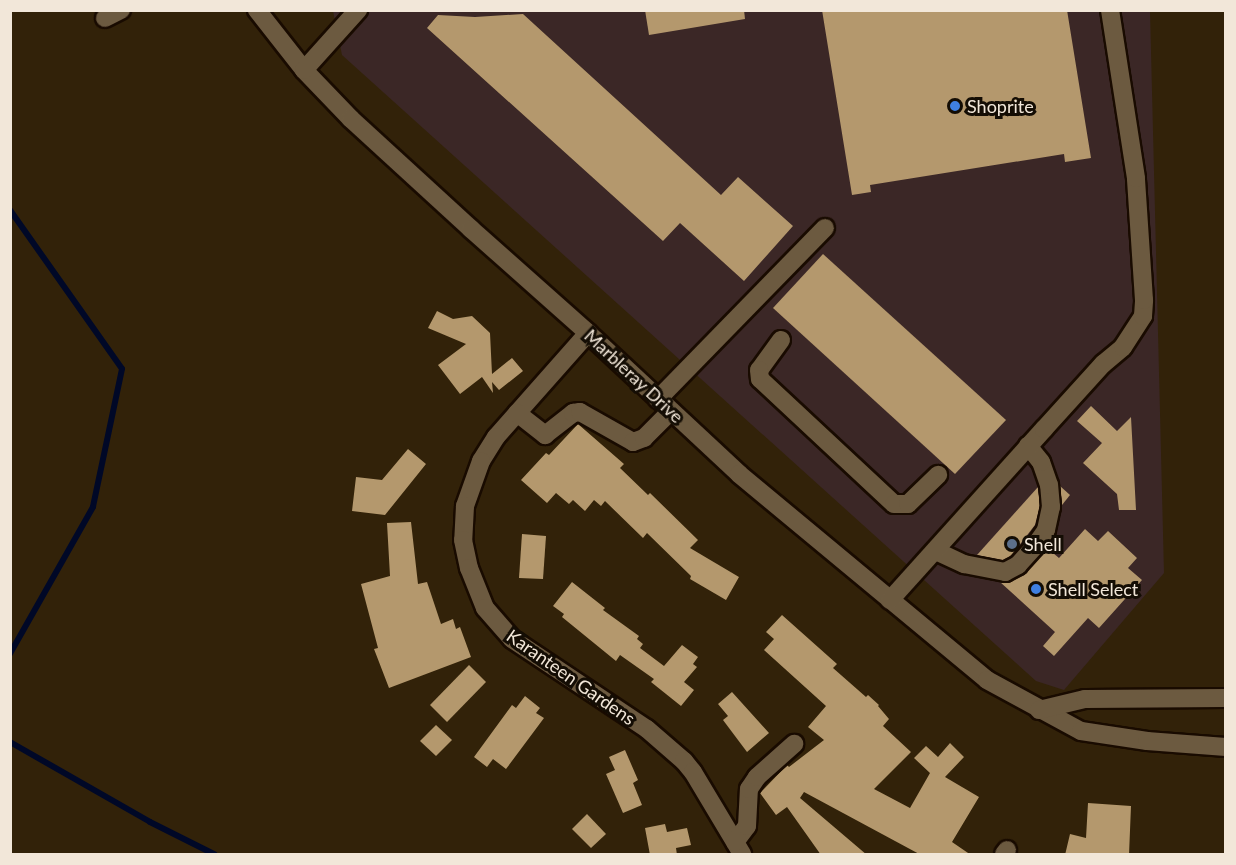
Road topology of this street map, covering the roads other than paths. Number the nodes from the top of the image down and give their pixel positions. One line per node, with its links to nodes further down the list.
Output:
1 (257, 10): 4 (street, Marbleray Drive)
2 (358, 10): 4 (street)
3 (1110, 10): 10 (street)
4 (304, 70): 6 (street, Marbleray Drive)
5 (825, 228): 8 (street)
6 (588, 333): 8 (street, Marbleray Drive); 9 (street, Karanteen Gardens)
7 (781, 340): 11 (street)
8 (665, 405): 9 (street); 13 (street, Marbleray Drive)
9 (517, 413): 18 (street, Karanteen Gardens)
10 (1028, 446): 12 (street); 12 (street)
11 (938, 475)
12 (936, 551): 13 (street)
13 (890, 600): 15 (street, Marbleray Drive)
14 (1226, 698): 15 (street)
15 (1039, 710): 17 (street, Marbleray Drive)
16 (794, 744): 18 (street)
17 (1226, 747)
18 (739, 848)

